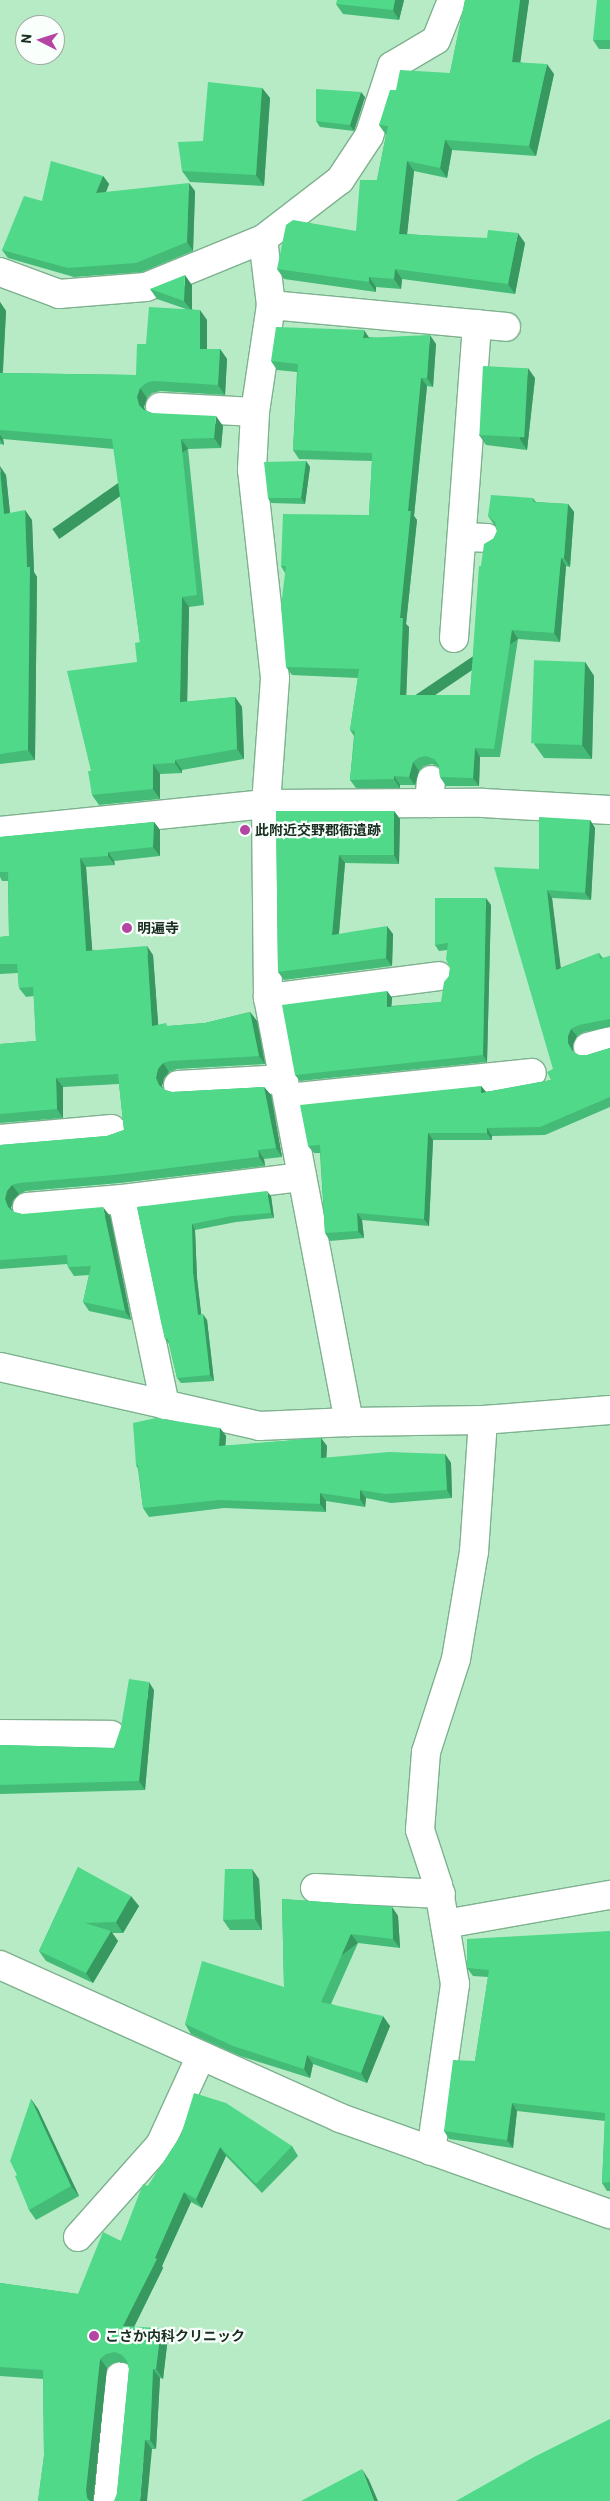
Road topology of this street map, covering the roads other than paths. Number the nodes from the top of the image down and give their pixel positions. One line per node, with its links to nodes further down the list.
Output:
1 (452, 0): 2 (street)
2 (263, 239): 3 (street); 4 (street)
3 (0, 272)
4 (271, 305): 5 (street); 8 (street)
5 (477, 324): 6 (street); 9 (street)
6 (506, 327)
7 (160, 407): 8 (street)
8 (255, 412): 10 (street)
9 (454, 638)
10 (266, 804): 11 (street); 12 (street); 14 (street)
11 (610, 810)
12 (0, 831)
13 (439, 976): 14 (street)
14 (268, 998): 17 (street)
15 (532, 1073): 17 (street)
16 (178, 1084): 17 (street)
17 (286, 1088): 20 (street)
18 (112, 1129): 19 (street)
19 (0, 1139)
20 (301, 1177): 21 (street); 27 (street)
21 (122, 1198): 22 (street); 24 (street)
22 (27, 1207)
23 (0, 1367): 24 (street)
24 (165, 1405): 27 (street)
25 (610, 1410): 26 (street)
26 (483, 1420): 27 (street); 31 (street)
27 (349, 1422)
28 (0, 1734): 29 (street)
29 (111, 1735)
30 (315, 1888): 31 (street)
31 (441, 1894): 33 (street)
32 (610, 1895): 33 (street)
33 (445, 1924): 36 (street)
34 (0, 1965): 35 (street)
35 (201, 2056): 36 (street); 38 (street)
36 (432, 2151): 37 (street)
37 (610, 2214)
38 (78, 2237)
39 (120, 2377): 40 (street)
40 (108, 2501)

